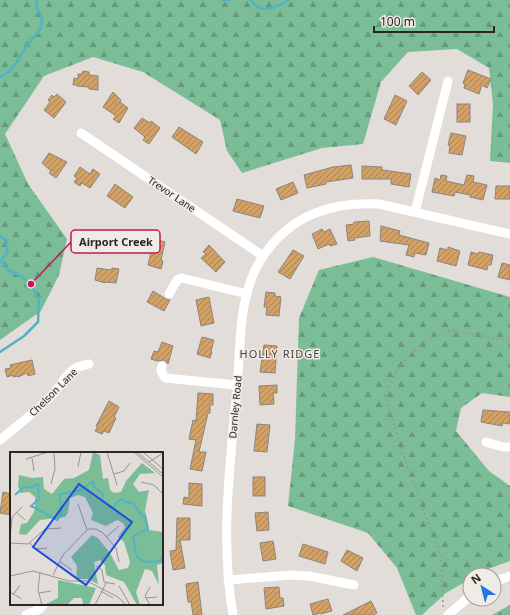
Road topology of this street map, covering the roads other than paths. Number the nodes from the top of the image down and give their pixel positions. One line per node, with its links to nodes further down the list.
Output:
1 (448, 81): 3 (street)
2 (81, 133): 5 (street, Trevor Lane)
3 (415, 212): 4 (street, Darnley Road); 5 (street, Darnley Road)
4 (510, 234)
5 (263, 256): 7 (street, Darnley Road)
6 (169, 294): 7 (street)
7 (247, 294): 10 (street, Darnley Road)
8 (89, 364): 11 (street, Chelson Lane)
9 (162, 366): 10 (street)
10 (237, 385): 14 (street, Darnley Road)
11 (0, 440)
12 (486, 442): 13 (street)
13 (510, 447)
14 (228, 580): 15 (street); 20 (street, Darnley Road)
15 (354, 585)
16 (462, 601): 18 (street)
17 (43, 605): 19 (street)
18 (446, 611)
19 (26, 615)
20 (233, 615)

